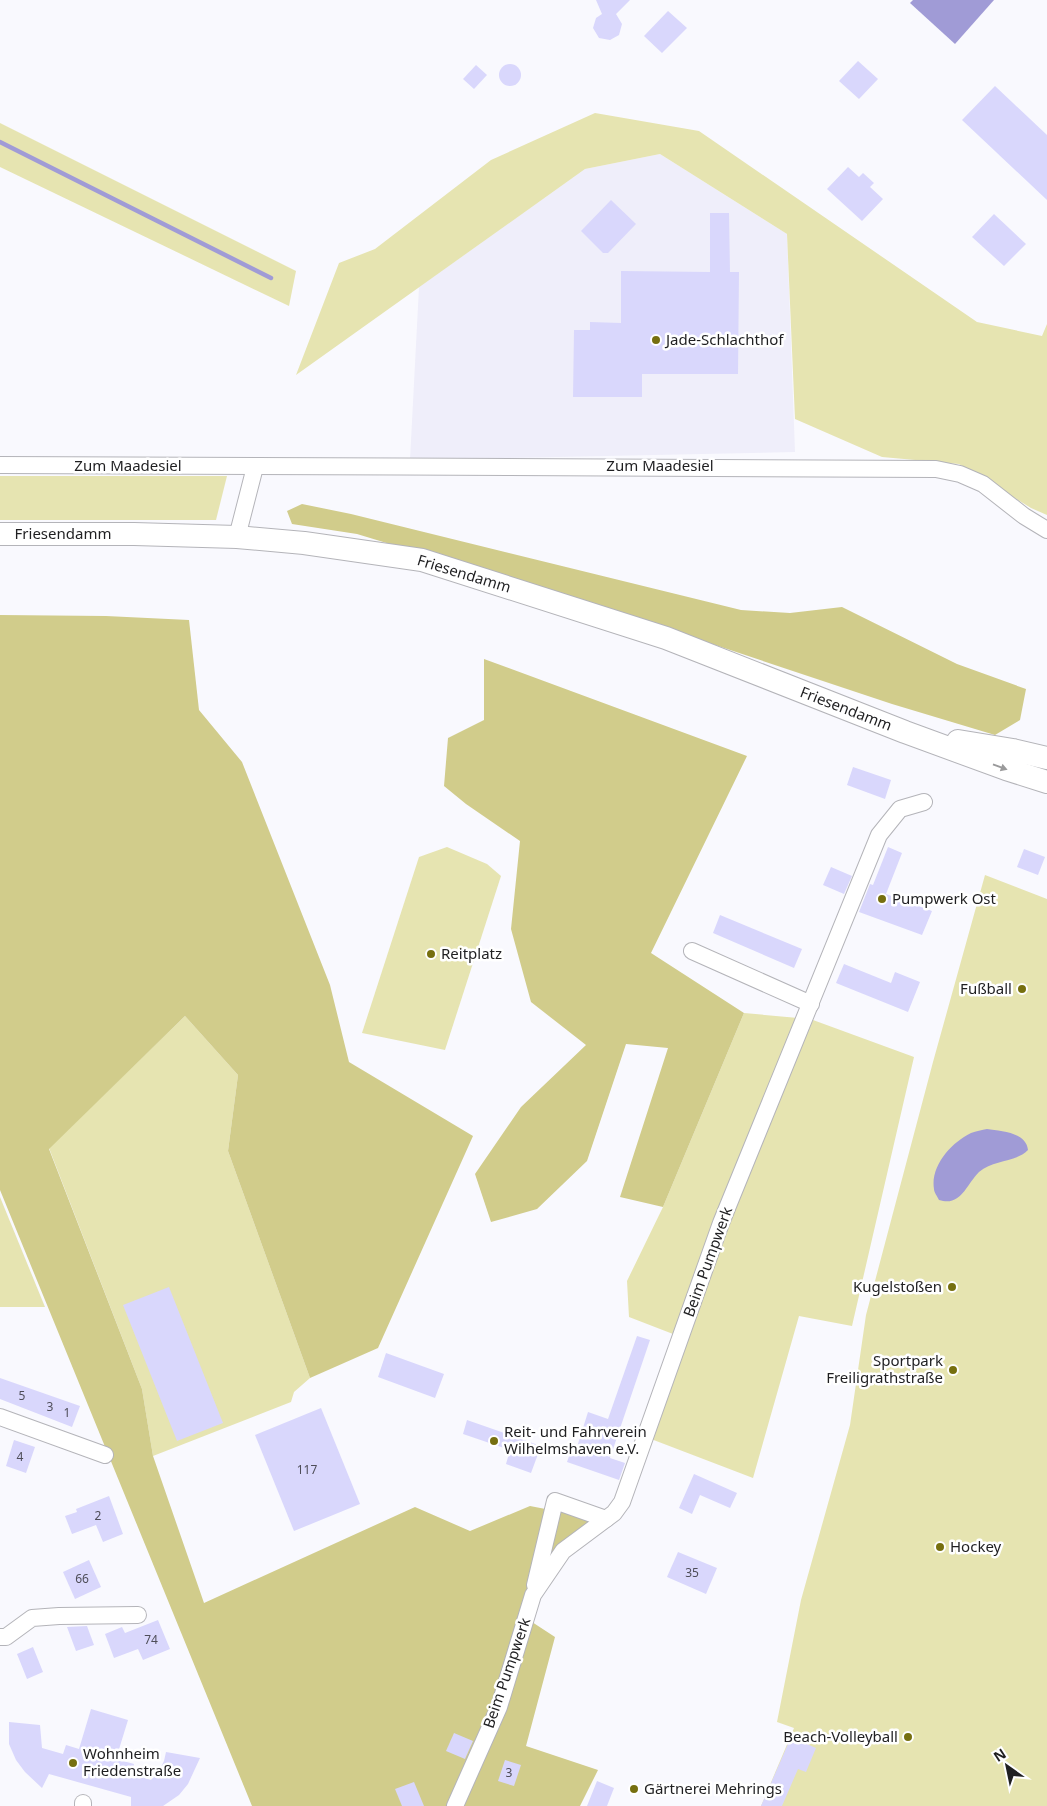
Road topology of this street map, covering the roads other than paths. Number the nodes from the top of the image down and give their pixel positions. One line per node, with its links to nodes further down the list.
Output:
1 (0, 465): 2 (street, Zum Maadesiel)
2 (255, 467): 3 (street, Zum Maadesiel); 5 (street)
3 (1047, 530)
4 (0, 534): 5 (main road, Friesendamm)
5 (237, 537): 6 (main road, Friesendamm)
6 (905, 732): 7 (main road, Friesendamm); 8 (main road, Friesendamm, one-way to 8)
7 (1047, 758)
8 (1047, 782)
9 (924, 802): 11 (street, Beim Pumpwerk)
10 (692, 951): 11 (street)
11 (812, 1004): 14 (street, Beim Pumpwerk)
12 (0, 1417): 13 (street)
13 (105, 1455)
14 (606, 1519): 15 (street, Beim Pumpwerk); 15 (street, Beim Pumpwerk)
15 (533, 1595): 18 (street, Beim Pumpwerk)
16 (138, 1615): 17 (street)
17 (0, 1637)
18 (455, 1806)

